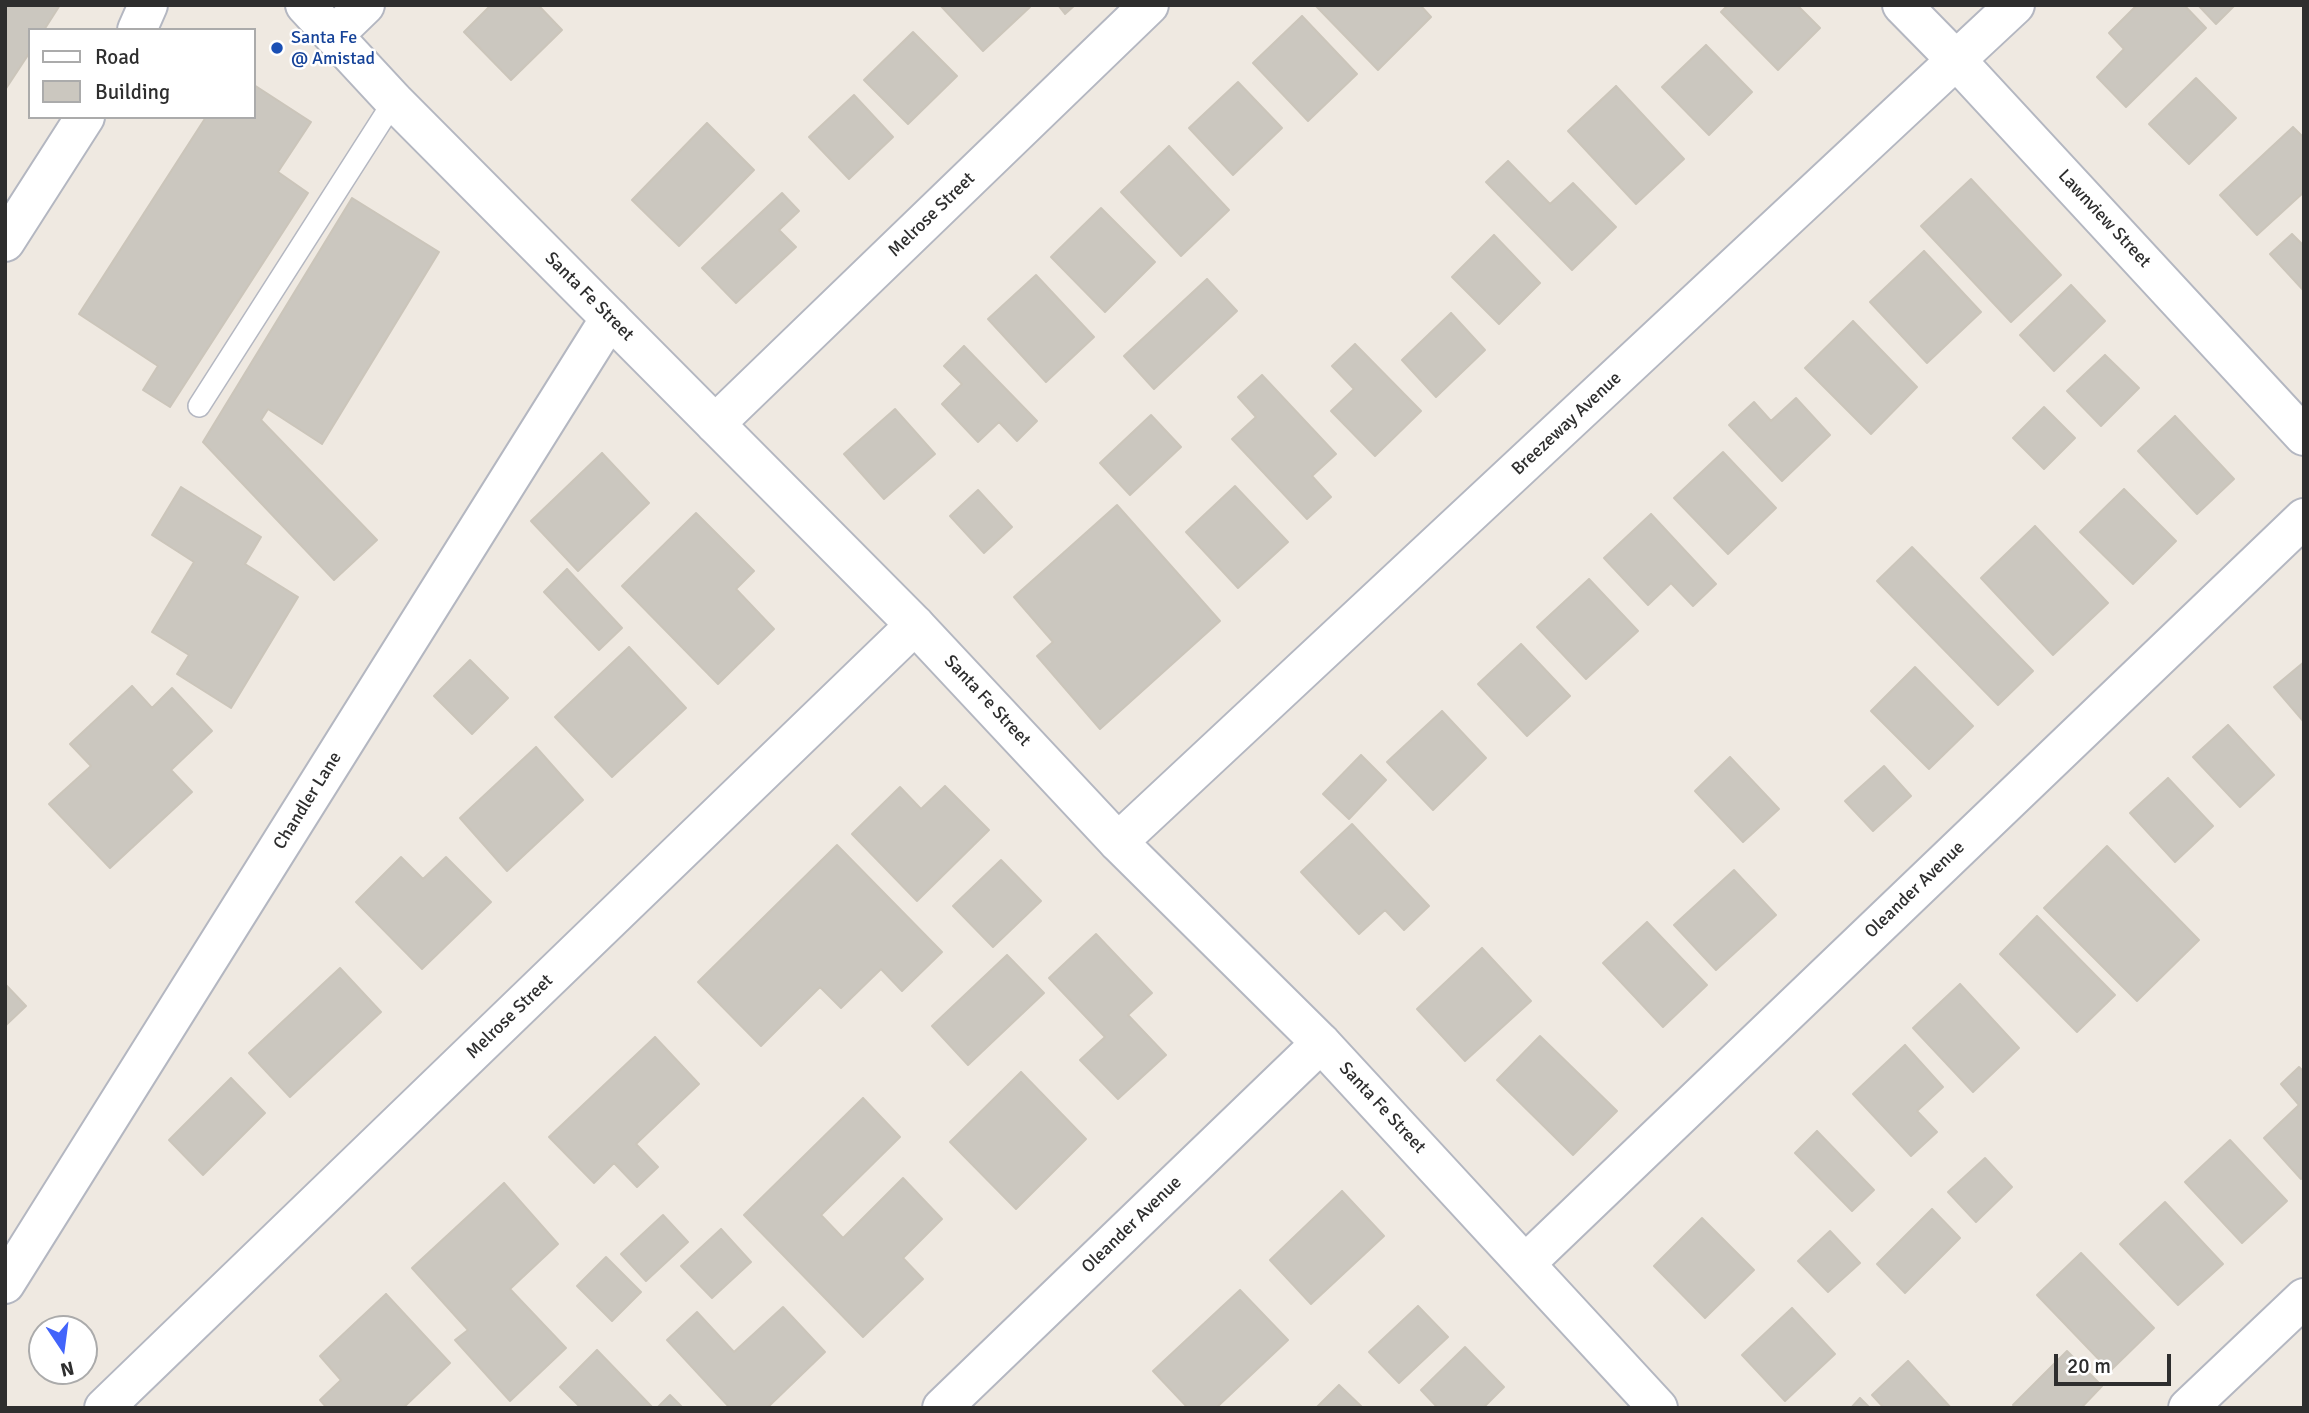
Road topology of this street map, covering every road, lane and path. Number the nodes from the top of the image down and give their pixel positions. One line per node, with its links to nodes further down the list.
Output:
1 (148, 5): 7 (street)
2 (305, 5): 8 (street, Santa Fe Street)
3 (365, 5): 8 (street)
4 (1149, 5): 15 (street, Melrose Street)
5 (1902, 5): 9 (street, Lawnview Street)
6 (2015, 5): 9 (street, Breezeway Avenue)
7 (137, 28)
8 (334, 35): 10 (street, Santa Fe Street)
9 (1957, 61): 16 (street, Lawnview Street); 19 (street, Breezeway Avenue)
10 (394, 101): 13 (street, Santa Fe Street); 14 (lane)
11 (84, 119): 12 (street)
12 (5, 242)
13 (611, 318): 15 (street, Santa Fe Street); 22 (street, Chandler Lane)
14 (199, 407)
15 (715, 424): 18 (street, Santa Fe Street)
16 (2304, 436)
17 (2304, 518): 21 (street, Oleander Avenue)
18 (915, 625): 19 (street, Santa Fe Street); 24 (street, Melrose Street)
19 (1118, 842): 20 (street, Santa Fe Street)
20 (1321, 1043): 21 (street, Santa Fe Street); 25 (street, Oleander Avenue)
21 (1526, 1263): 26 (street, Santa Fe Street)
22 (5, 1284)
23 (2304, 1298): 27 (street)
24 (104, 1408)
25 (943, 1408)
26 (1658, 1408)
27 (2188, 1408)

